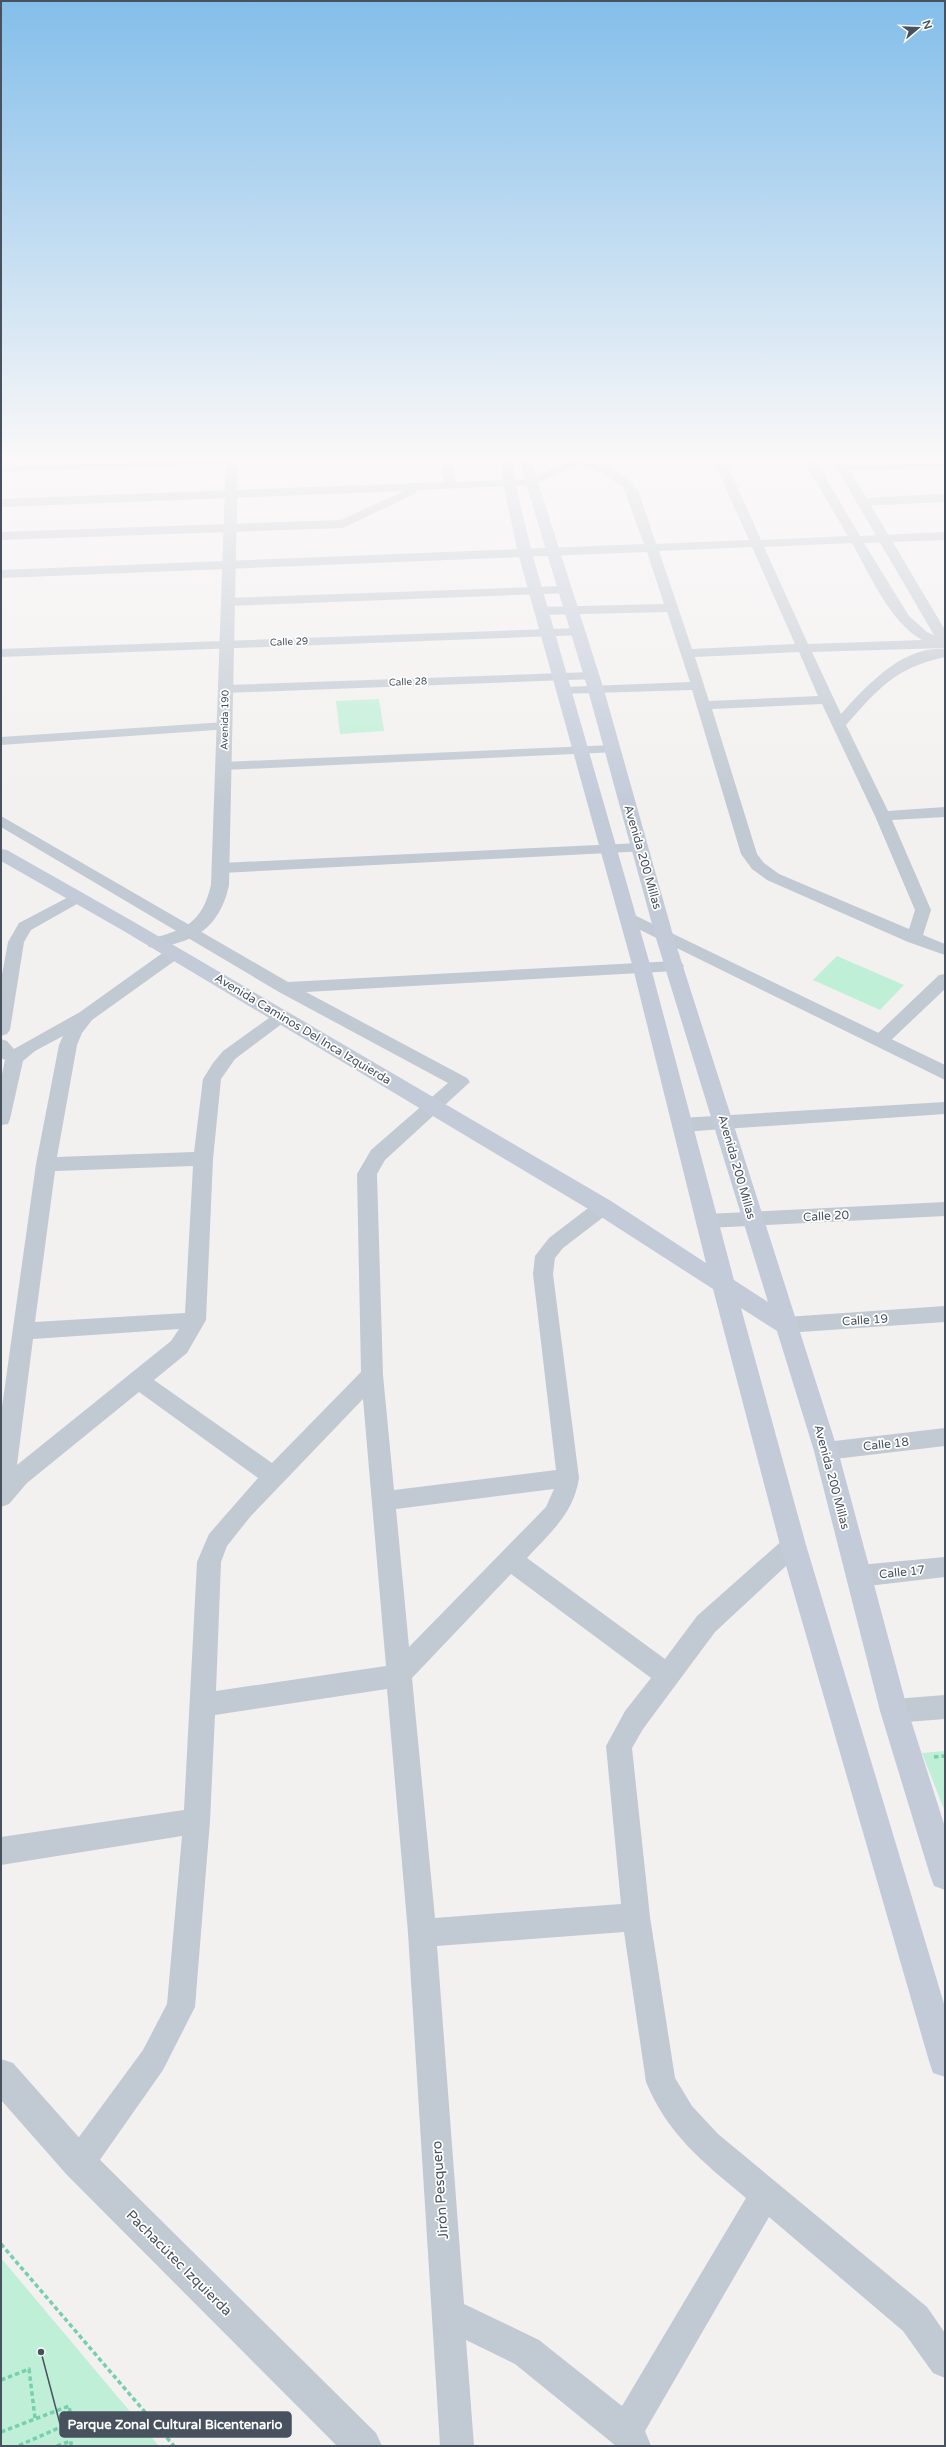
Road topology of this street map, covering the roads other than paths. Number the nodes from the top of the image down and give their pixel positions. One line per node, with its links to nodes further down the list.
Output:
1 (229, 574): 10 (street, Avenida 190)
2 (531, 574): 9 (main road)
3 (559, 574): 8 (main road, Avenida 200 Millas)
4 (660, 574): 11 (street)
5 (771, 574): 18 (street)
6 (876, 574): 16 (street)
7 (905, 574): 16 (street)
8 (564, 590): 9 (street); 13 (main road, Avenida 200 Millas)
9 (535, 591): 10 (street); 12 (main road)
10 (228, 602): 17 (street, Avenida 190)
11 (671, 608): 13 (street); 20 (street)
12 (540, 611): 13 (street); 15 (main road)
13 (571, 611): 14 (main road, Avenida 200 Millas)
14 (578, 632): 15 (street, Calle 29); 22 (main road, Avenida 200 Millas)
15 (546, 633): 17 (street, Calle 29); 23 (main road)
16 (945, 643): 18 (street)
17 (227, 644): 19 (street, Calle 29); 25 (street, Avenida 190)
18 (805, 647): 20 (street); 26 (street)
19 (1, 653)
20 (686, 653): 24 (street)
21 (945, 653): 28 (street)
22 (593, 683): 23 (street, Calle 28); 24 (street, Calle 28); 31 (main road, Avenida 200 Millas)
23 (562, 684): 25 (street, Calle 28); 32 (main road)
24 (698, 686): 27 (street)
25 (226, 689): 29 (street, Avenida 190)
26 (828, 700): 27 (street); 28 (street)
27 (704, 705): 45 (street)
28 (839, 725): 35 (street)
29 (225, 726): 30 (street); 33 (street, Avenida 190)
30 (1, 741)
31 (613, 750): 32 (street); 37 (main road, Avenida 200 Millas)
32 (580, 751): 33 (street); 38 (main road)
33 (224, 766): 40 (street, Avenida 190)
34 (945, 812): 35 (street)
35 (883, 816): 45 (street)
36 (1, 821): 43 (street)
37 (640, 848): 38 (street); 44 (main road, Avenida 200 Millas)
38 (607, 849): 40 (street); 42 (main road)
39 (1, 854): 41 (main road, Avenida Caminos Del Inca Izquierda)
40 (221, 868): 43 (street, Avenida 190)
41 (78, 897): 46 (main road, Avenida Caminos Del Inca Izquierda); 55 (street)
42 (628, 917): 44 (street); 50 (main road)
43 (192, 932): 46 (street, Avenida 190); 52 (street)
44 (664, 935): 49 (main road, Avenida 200 Millas); 56 (street)
45 (914, 938): 47 (street)
46 (156, 943): 48 (main road, Avenida Caminos Del Inca Izquierda)
47 (945, 950)
48 (174, 953): 53 (street); 54 (main road, Avenida Caminos Del Inca Izquierda)
49 (675, 966): 50 (street); 63 (main road, Avenida 200 Millas)
50 (642, 968): 52 (street); 64 (main road)
51 (945, 979): 56 (street)
52 (285, 988): 60 (street, Jirón Pesquero)
53 (86, 1016): 58 (street); 66 (street)
54 (282, 1017): 60 (main road, Avenida Caminos Del Inca Izquierda); 65 (street)
55 (1, 1030)
56 (882, 1040): 59 (street)
57 (1, 1046): 58 (street)
58 (15, 1058): 62 (street)
59 (945, 1073)
60 (433, 1106): 67 (main road, Avenida Caminos Del Inca Izquierda); 76 (street, Jirón Pesquero)
61 (945, 1108): 63 (street)
62 (1, 1116)
63 (724, 1122): 64 (street); 69 (main road, Avenida 200 Millas)
64 (681, 1125): 70 (main road)
65 (203, 1159): 66 (street); 73 (street)
66 (46, 1164): 75 (street)
67 (603, 1207): 71 (main road, Avenida Caminos Del Inca Izquierda); 81 (street)
68 (945, 1209): 69 (street, Calle 20)
69 (753, 1220): 70 (street, Calle 20); 74 (main road, Avenida 200 Millas)
70 (707, 1221): 71 (main road)
71 (725, 1286): 74 (main road, Avenida Caminos Del Inca Izquierda); 84 (main road)
72 (945, 1314): 74 (street, Calle 19)
73 (195, 1320): 75 (street); 77 (street)
74 (786, 1325): 79 (main road, Avenida 200 Millas)
75 (24, 1331): 82 (street)
76 (372, 1375): 80 (street); 83 (street, Jirón Pesquero)
77 (138, 1380): 80 (street); 82 (street)
78 (945, 1437): 79 (street, Calle 18)
79 (826, 1451): 87 (main road, Avenida 200 Millas)
80 (274, 1477): 90 (street)
81 (568, 1478): 83 (street); 85 (street)
82 (1, 1497)
83 (382, 1501): 89 (street, Jirón Pesquero)
84 (793, 1545): 88 (street); 98 (main road)
85 (511, 1560): 88 (street); 89 (street)
86 (945, 1567): 87 (street, Calle 17)
87 (858, 1576): 92 (main road, Avenida 200 Millas)
88 (667, 1675): 96 (street)
89 (397, 1676): 90 (street); 97 (street, Jirón Pesquero)
90 (204, 1705): 93 (street)
91 (945, 1707): 92 (street)
92 (894, 1711): 95 (main road, Avenida 200 Millas)
93 (197, 1822): 94 (street); 100 (street)
94 (1, 1851)
95 (945, 1875)
96 (636, 1917): 97 (street); 101 (street)
97 (422, 1933): 102 (street, Jirón Pesquero)
98 (945, 2061)
99 (1, 2075): 100 (street, Pachacútec Izquierda)
100 (79, 2163): 105 (street, Pachacútec Izquierda)
101 (765, 2195): 103 (street); 104 (street)
102 (448, 2314): 104 (street); 106 (street, Jirón Pesquero)
103 (945, 2361)
104 (630, 2438)
105 (363, 2446)
106 (457, 2446)

